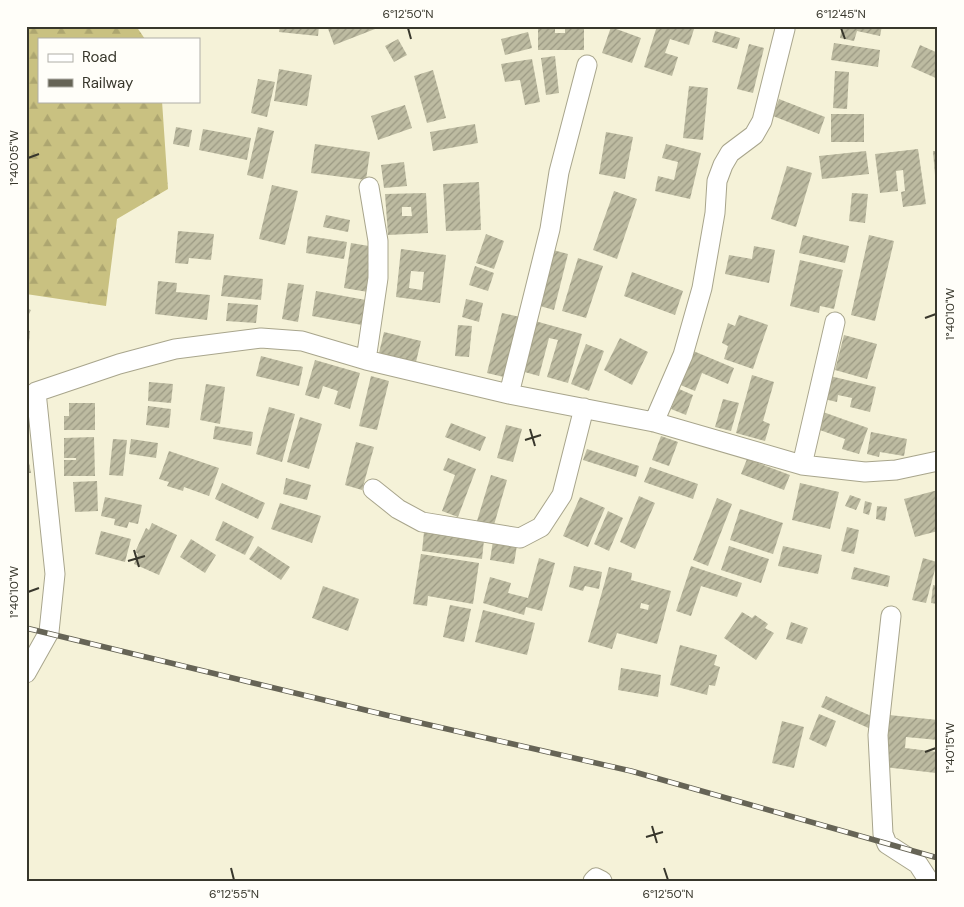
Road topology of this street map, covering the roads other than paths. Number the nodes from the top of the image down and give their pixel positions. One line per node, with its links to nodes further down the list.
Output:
1 (785, 29): 9 (street)
2 (587, 65): 6 (street)
3 (369, 187): 5 (street)
4 (835, 322): 11 (street)
5 (366, 360): 6 (street); 7 (street)
6 (510, 394): 8 (street)
7 (31, 396): 14 (street)
8 (584, 408): 9 (street); 12 (street)
9 (654, 422): 11 (street)
10 (938, 461): 11 (street)
11 (802, 465)
12 (373, 489)
13 (891, 616): 17 (street)
14 (26, 673)
15 (593, 881): 16 (street)
16 (602, 881)
17 (929, 881)

